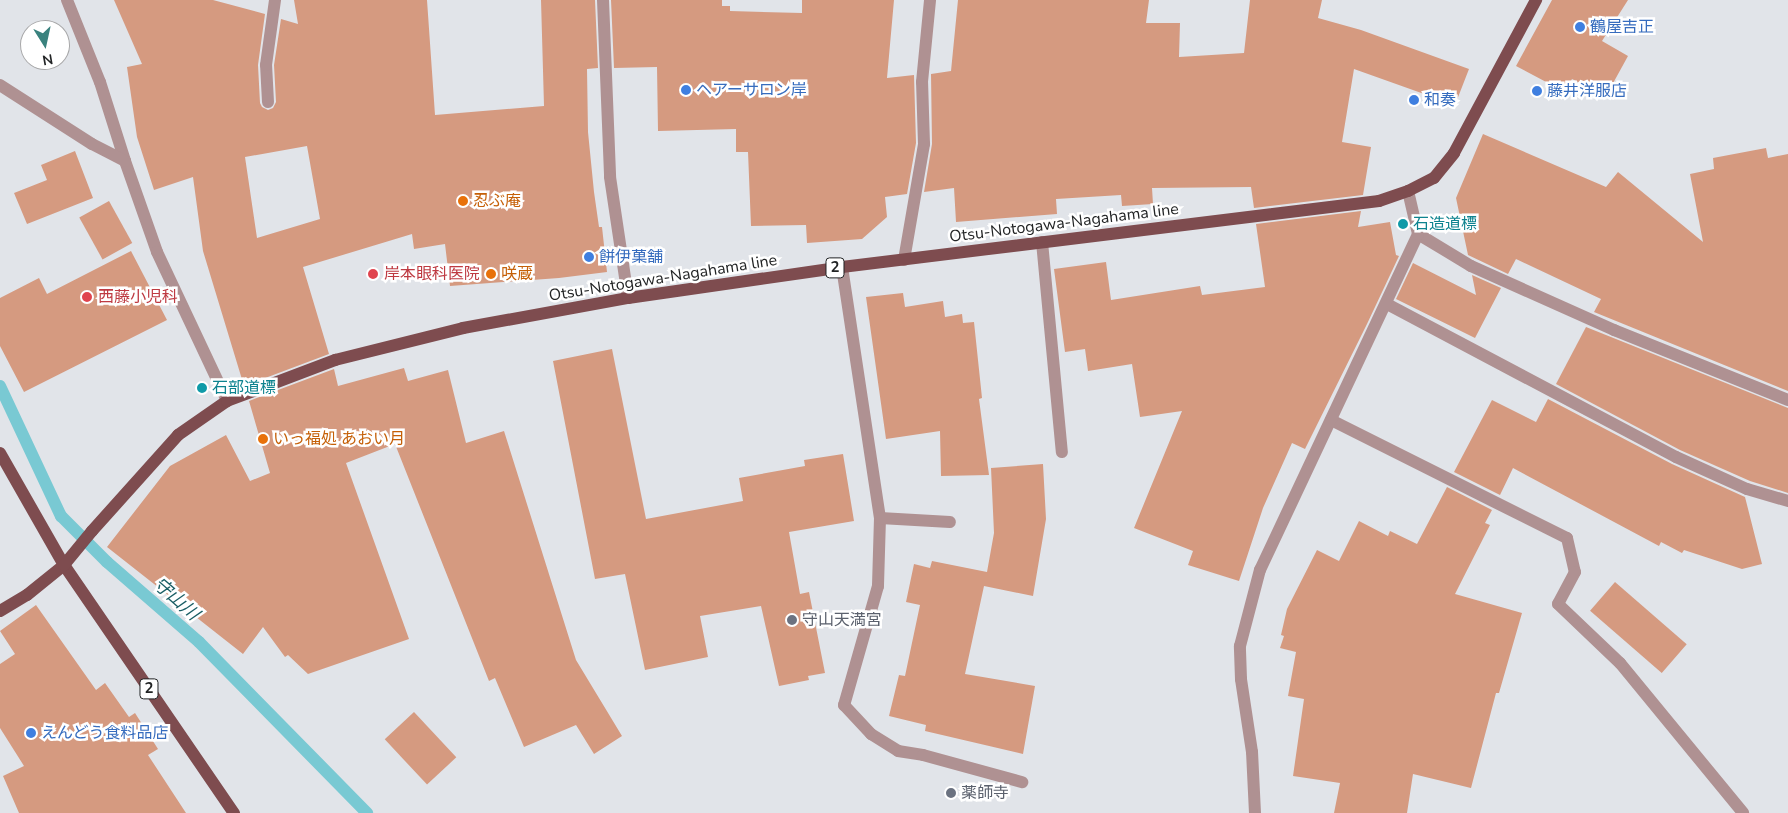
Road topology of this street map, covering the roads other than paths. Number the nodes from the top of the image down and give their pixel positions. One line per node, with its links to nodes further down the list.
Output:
1 (67, 0): 8 (street)
2 (275, 0): 7 (street)
3 (603, 0): 14 (street)
4 (930, 0): 12 (street)
5 (1536, 0): 9 (main road, Otsu-Notogawa-Nagahama line / 2)
6 (0, 85): 8 (street)
7 (268, 102)
8 (125, 161): 16 (street)
9 (1408, 191): 10 (street); 11 (main road, Otsu-Notogawa-Nagahama line / 2)
10 (1418, 234): 15 (street); 17 (street)
11 (1042, 242): 12 (main road, Otsu-Notogawa-Nagahama line / 2); 19 (street)
12 (904, 260): 13 (main road, Otsu-Notogawa-Nagahama line / 2)
13 (842, 267): 14 (main road, Otsu-Notogawa-Nagahama line / 2); 22 (street)
14 (628, 298): 16 (main road, Otsu-Notogawa-Nagahama line / 2)
15 (1387, 304): 18 (street); 21 (street)
16 (227, 400): 24 (main road, Otsu-Notogawa-Nagahama line / 2)
17 (1788, 400)
18 (1331, 420): 28 (street); 29 (street)
19 (1062, 452)
20 (0, 453): 24 (main road)
21 (1788, 501)
22 (880, 518): 23 (street); 26 (street)
23 (950, 522)
24 (68, 561): 25 (main road, Otsu-Notogawa-Nagahama line); 27 (main road, 2)
25 (0, 611)
26 (1022, 782)
27 (234, 813)
28 (1255, 813)
29 (1744, 813)

